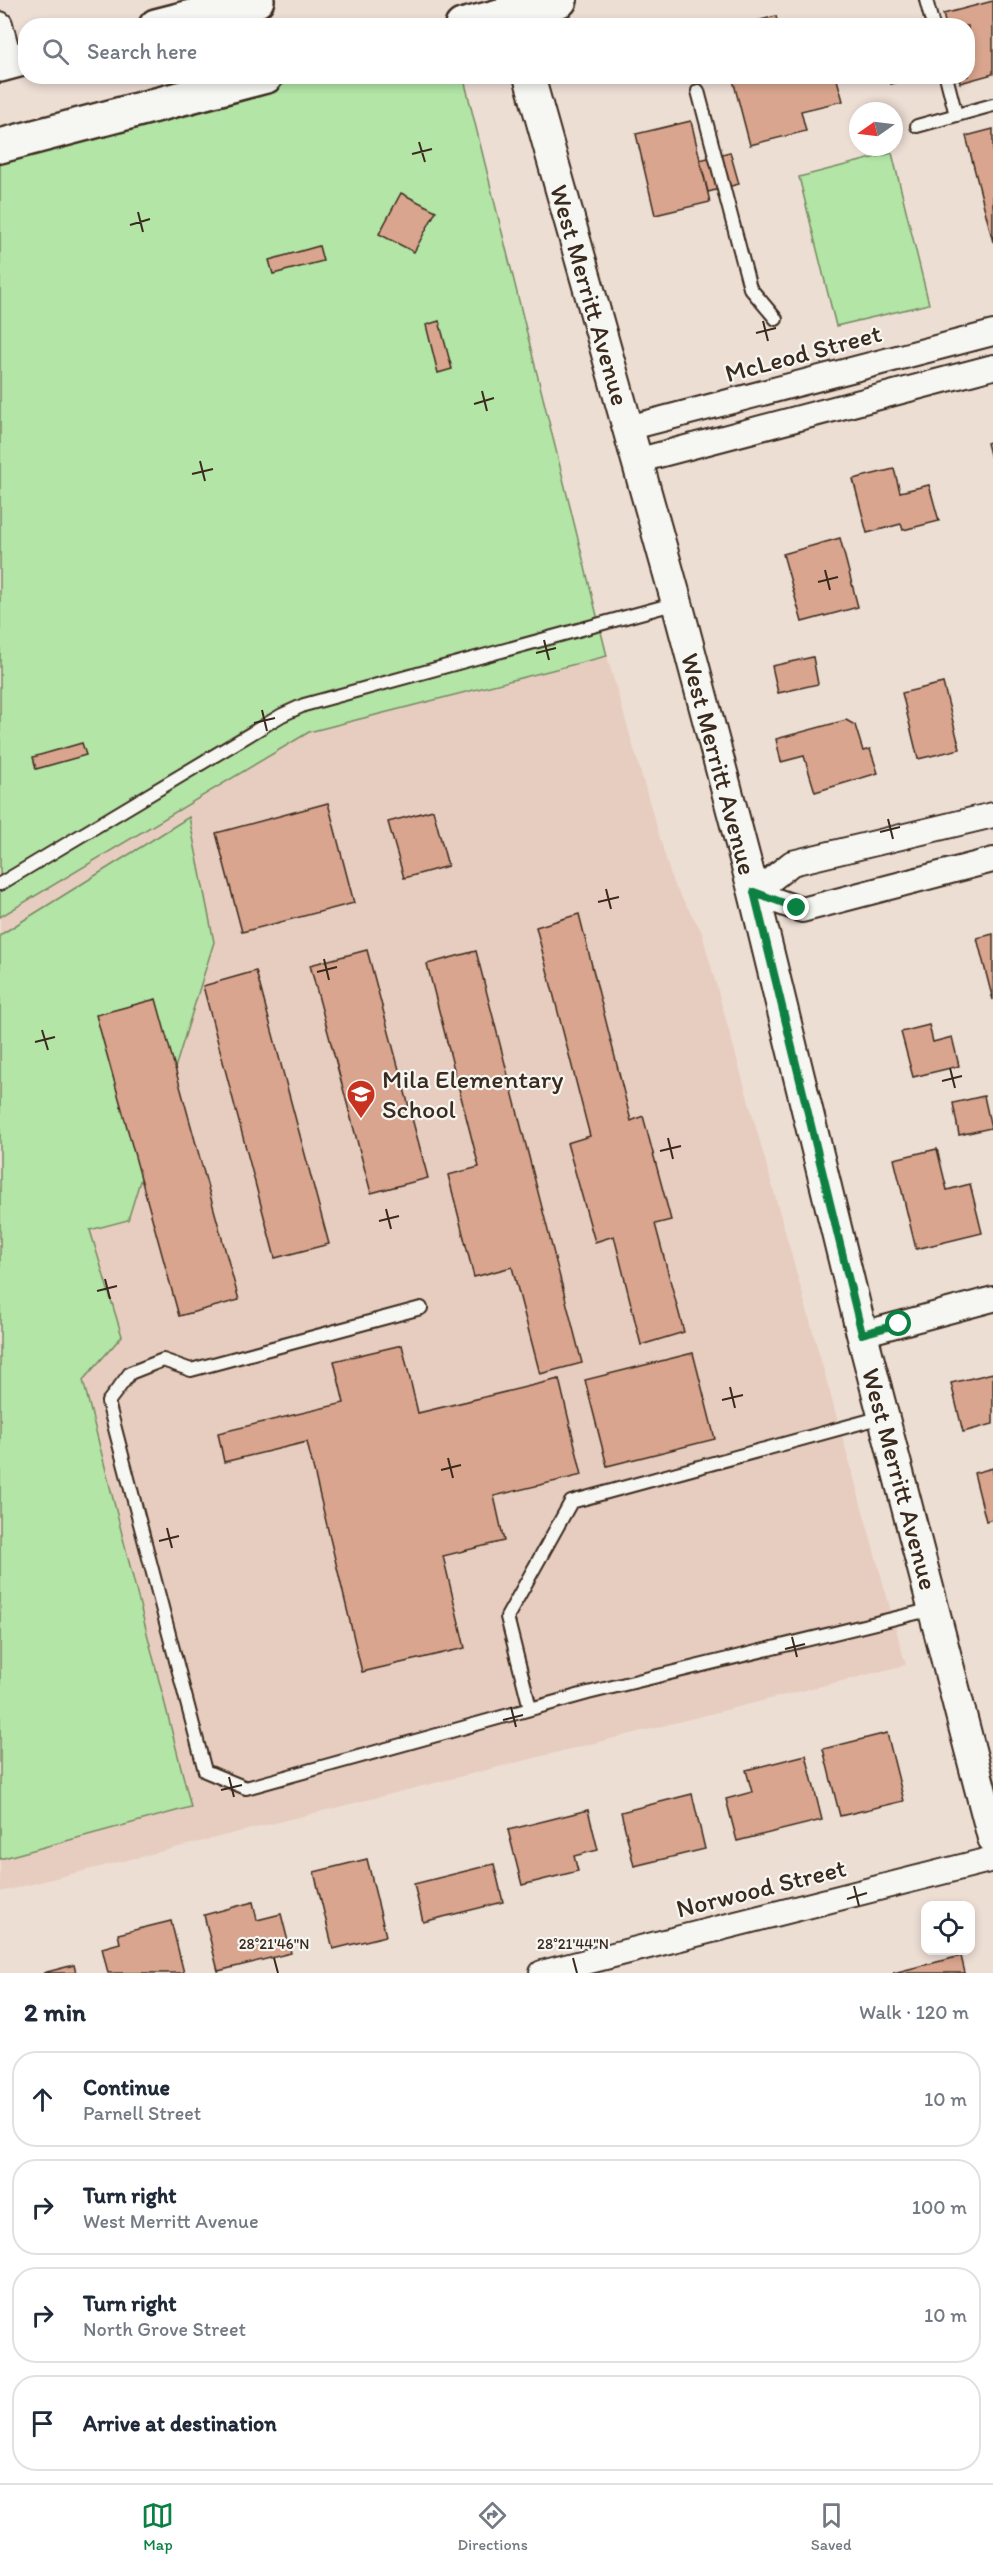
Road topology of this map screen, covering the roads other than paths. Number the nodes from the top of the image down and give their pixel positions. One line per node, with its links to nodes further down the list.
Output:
1 (257, 0): 5 (main road)
2 (560, 0): 4 (main road)
3 (926, 0): 7 (lane)
4 (511, 13): 6 (main road)
5 (187, 18)
6 (492, 18)
7 (931, 18)
8 (0, 24): 9 (street)
9 (12, 62)
10 (236, 84): 17 (main road)
11 (531, 84): 23 (street, West Merritt Avenue)
12 (948, 84): 15 (lane)
13 (698, 91): 18 (lane)
14 (993, 105): 15 (lane)
15 (956, 115): 16 (lane)
16 (917, 126)
17 (0, 146)
18 (776, 319)
19 (993, 333): 21 (street, McLeod Street)
20 (993, 367): 22 (street)
21 (792, 385): 22 (street); 23 (street, McLeod Street)
22 (800, 419): 24 (street)
23 (628, 428): 24 (street, West Merritt Avenue)
24 (636, 461): 25 (street, West Merritt Avenue)
25 (676, 603): 28 (lane); 29 (street, West Merritt Avenue)
26 (993, 815): 29 (street)
27 (993, 860): 29 (street)
28 (0, 884)
29 (754, 892): 32 (street, West Merritt Avenue)
30 (993, 1299): 32 (street)
31 (421, 1308): 35 (lane)
32 (862, 1334): 33 (street, West Merritt Avenue)
33 (884, 1417): 34 (street, West Merritt Avenue); 35 (lane)
34 (934, 1609): 35 (lane); 36 (street, West Merritt Avenue)
35 (530, 1708)
36 (993, 1838)
37 (993, 1858): 38 (street, Norwood Street)
38 (542, 1973)

